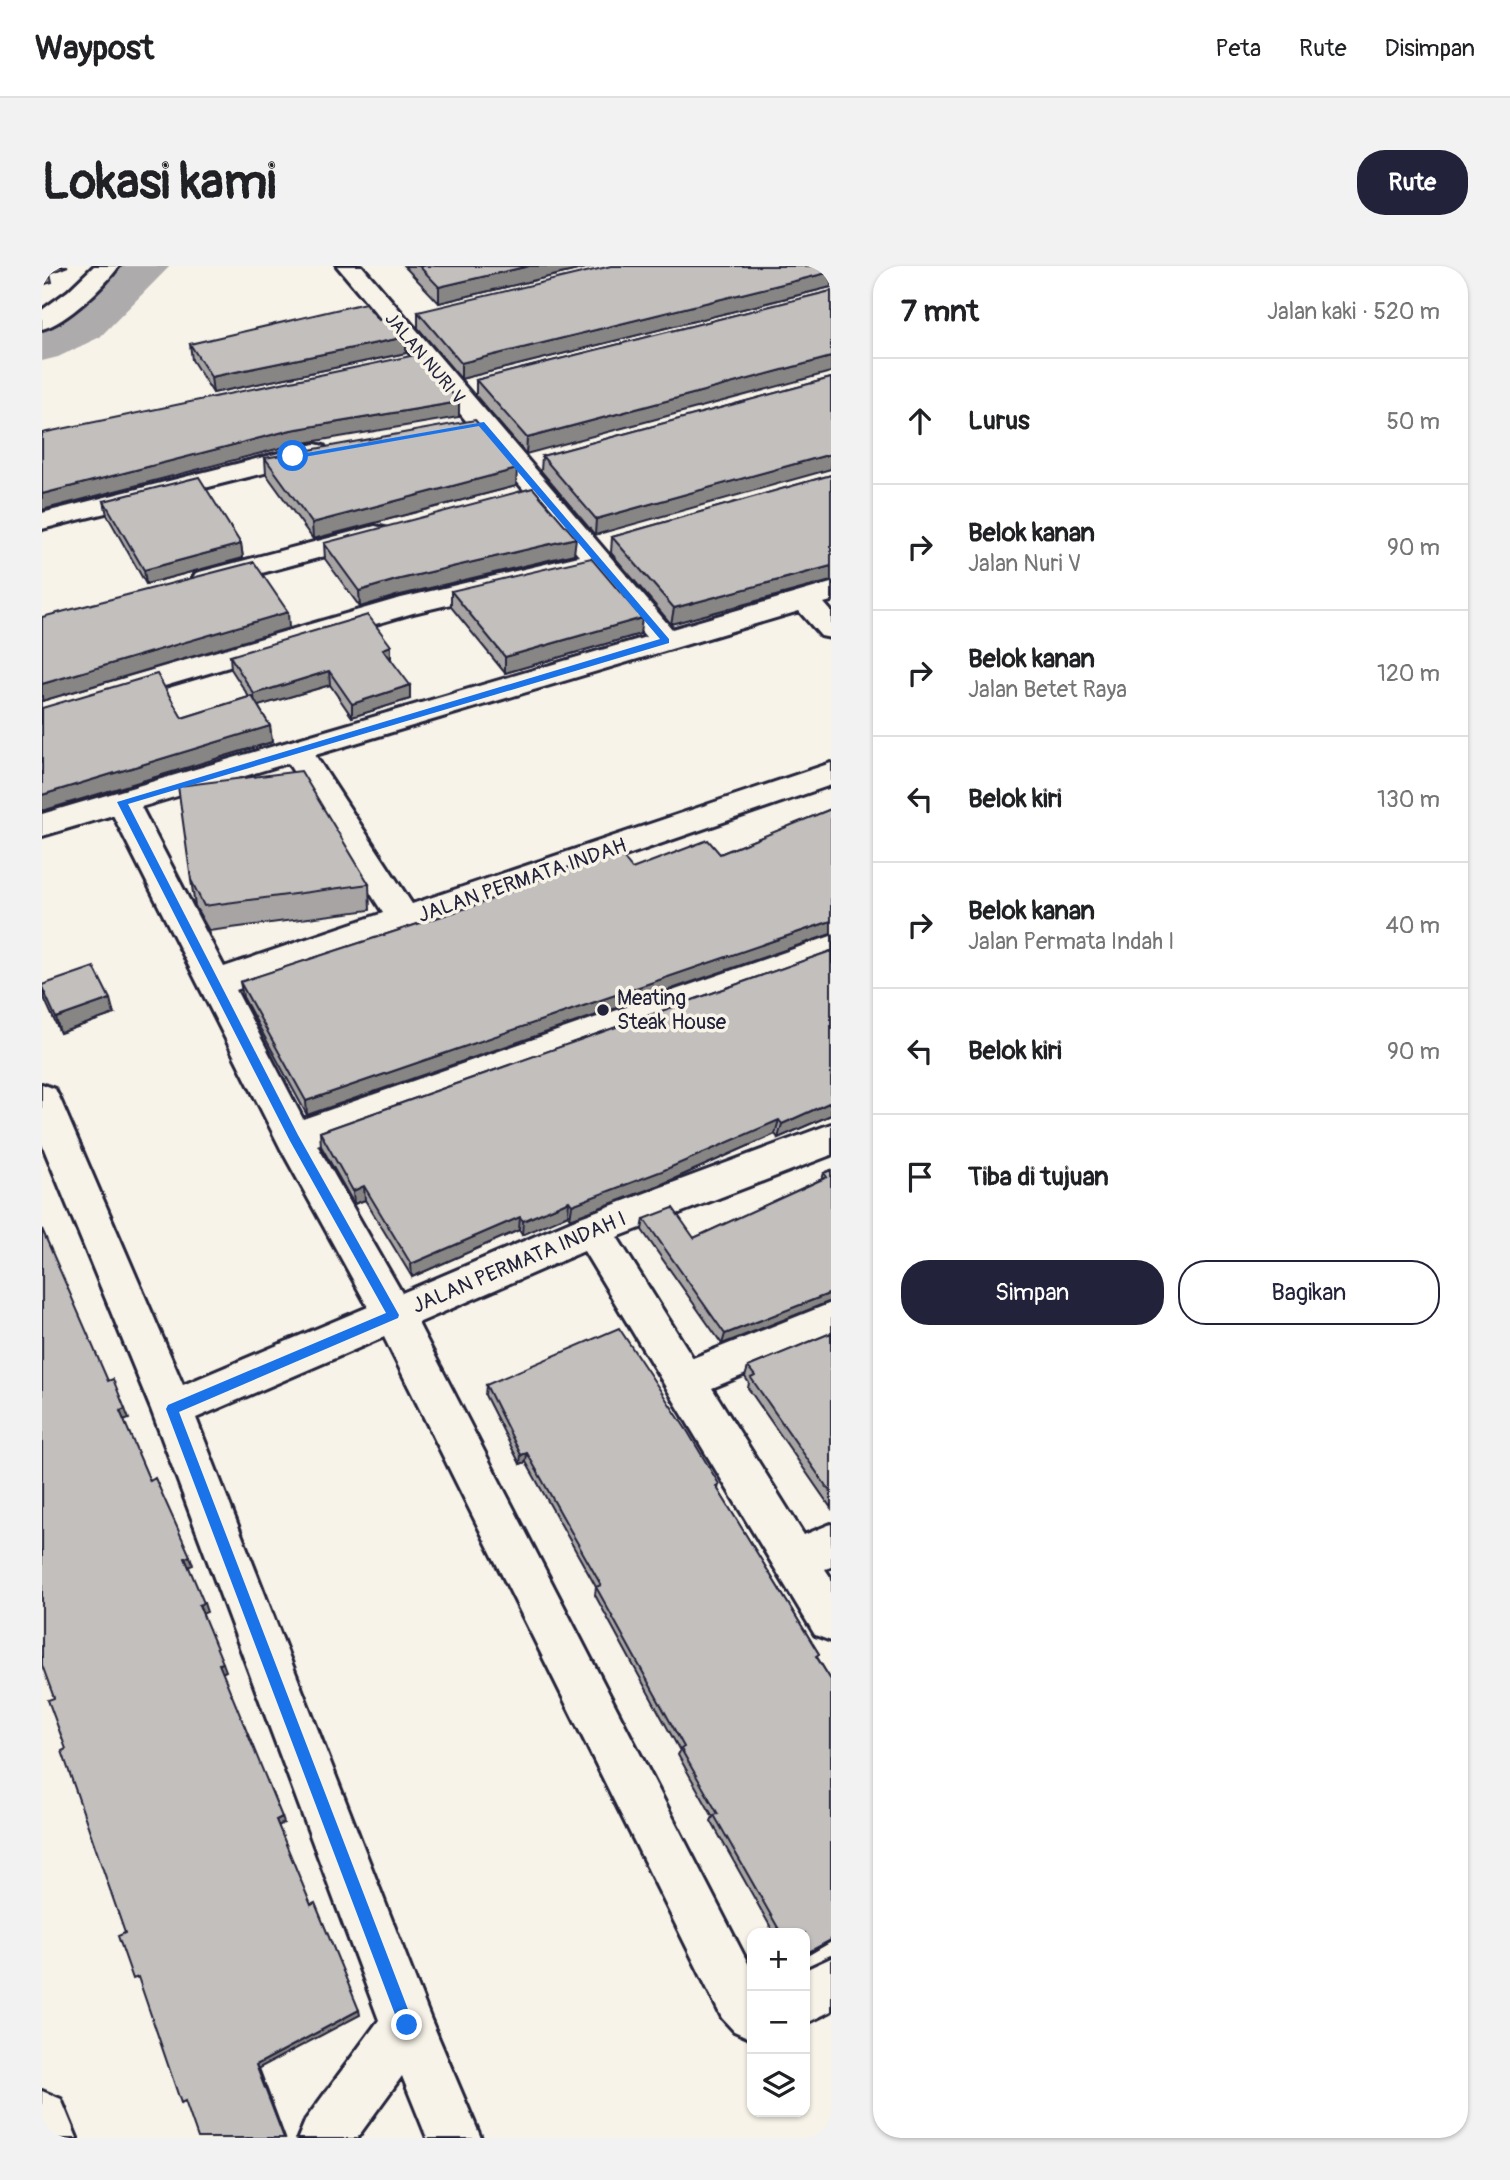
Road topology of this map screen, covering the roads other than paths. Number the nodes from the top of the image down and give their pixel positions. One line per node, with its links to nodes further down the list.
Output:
1 (107, 266): 5 (street)
2 (349, 266): 3 (street, JALAN NURI V)
3 (378, 314): 4 (street); 6 (street, JALAN NURI V)
4 (424, 317)
5 (42, 322)
6 (426, 359): 7 (street); 9 (street, JALAN NURI V)
7 (399, 365)
8 (481, 384): 9 (street)
9 (454, 391): 10 (street, JALAN NURI V)
10 (481, 424): 11 (street); 14 (street, JALAN NURI V)
11 (454, 429)
12 (346, 447): 15 (street)
13 (544, 460): 14 (street)
14 (517, 467): 17 (street, JALAN NURI V)
15 (42, 520)
16 (403, 527): 18 (street)
17 (599, 550): 21 (street, JALAN NURI V); 22 (street)
18 (176, 588)
19 (818, 596): 20 (street); 21 (street)
20 (831, 629)
21 (666, 641): 23 (street)
22 (42, 712)
23 (296, 751): 25 (street); 27 (street)
24 (831, 774): 27 (street, JALAN PERMATA INDAH)
25 (122, 802): 26 (street); 29 (street)
26 (42, 825)
27 (405, 920): 29 (street, JALAN PERMATA INDAH)
28 (831, 949): 31 (street)
29 (213, 984): 31 (street)
30 (42, 1099): 37 (street)
31 (294, 1138): 34 (street)
32 (831, 1139): 33 (street, JALAN PERMATA INDAH I)
33 (592, 1230): 34 (street, JALAN PERMATA INDAH I); 36 (street)
34 (393, 1315): 37 (street, JALAN PERMATA INDAH I); 42 (street)
35 (831, 1321): 36 (street)
36 (684, 1380): 38 (street)
37 (172, 1409): 43 (street)
38 (813, 1553): 39 (street)
39 (831, 1619)
40 (831, 1983): 41 (street)
41 (810, 1995)
42 (747, 2008)
43 (407, 2025): 46 (street); 47 (street)
44 (42, 2118): 45 (street)
45 (50, 2138)
46 (325, 2138)
47 (454, 2138)

